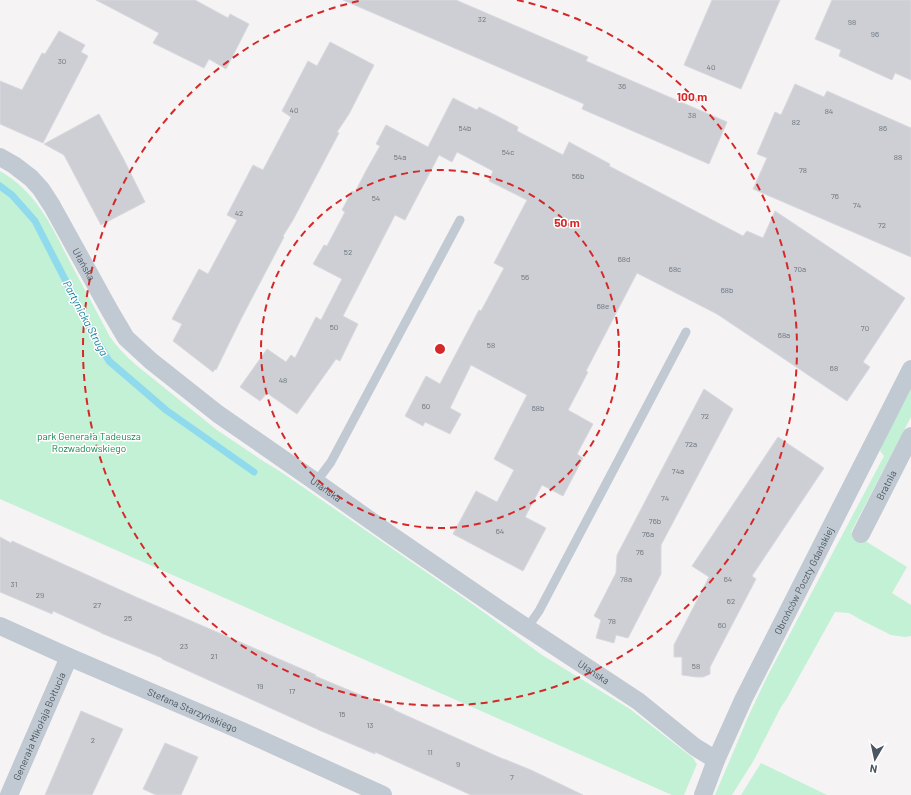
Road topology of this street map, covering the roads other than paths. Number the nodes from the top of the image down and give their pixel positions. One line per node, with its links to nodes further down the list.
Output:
1 (0, 157): 6 (street, Ułańska)
2 (460, 220): 6 (lane)
3 (686, 332): 9 (lane)
4 (911, 369): 11 (street, Obrońców Poczty Gdańskiej)
5 (911, 436): 7 (street, Bratnia)
6 (316, 482): 9 (street, Ułańska)
7 (861, 534)
8 (0, 626): 10 (street, Stefana Starzyńskiego)
9 (527, 628): 11 (street, Ułańska)
10 (69, 657): 12 (street, Generała Mikołaja Bołtucia); 13 (street, Stefana Starzyńskiego)
11 (716, 760): 14 (street, Obrońców Poczty Gdańskiej)
12 (9, 795)
13 (383, 795)
14 (703, 795)

